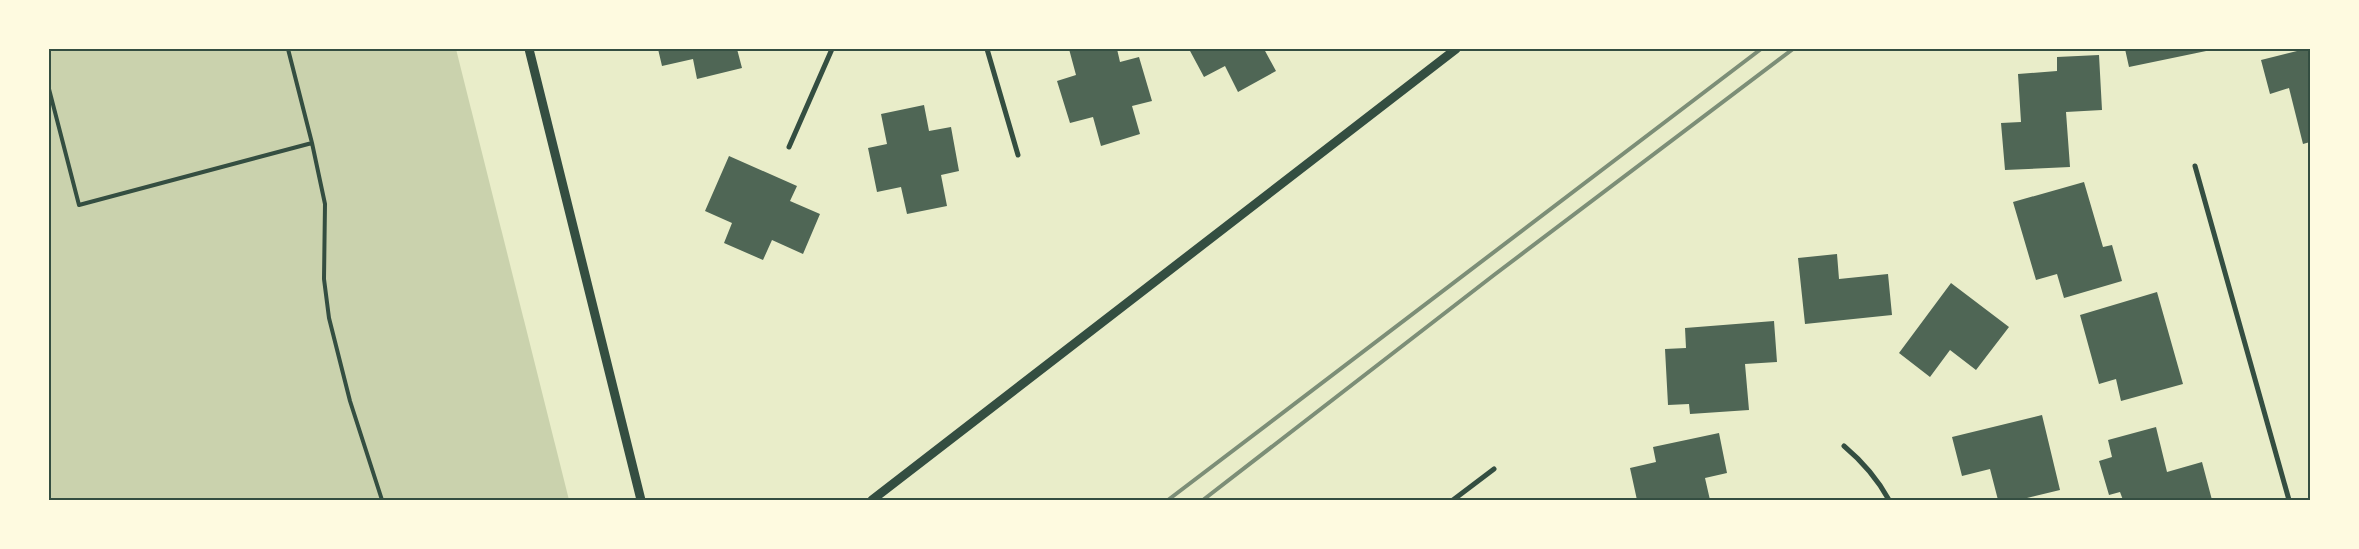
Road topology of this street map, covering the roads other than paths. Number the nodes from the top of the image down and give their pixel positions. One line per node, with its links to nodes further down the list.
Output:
1 (288, 49): 7 (lane)
2 (529, 49): 14 (street)
3 (832, 49): 8 (street)
4 (987, 49): 9 (street)
5 (1456, 49): 15 (street)
6 (49, 89): 7 (lane)
7 (312, 142): 13 (lane)
8 (789, 146)
9 (1018, 155)
10 (2195, 166): 18 (street)
11 (1844, 446): 17 (street)
12 (1494, 469): 16 (street)
13 (382, 500)
14 (641, 500)
15 (872, 500)
16 (1453, 500)
17 (1889, 500)
18 (2289, 500)

